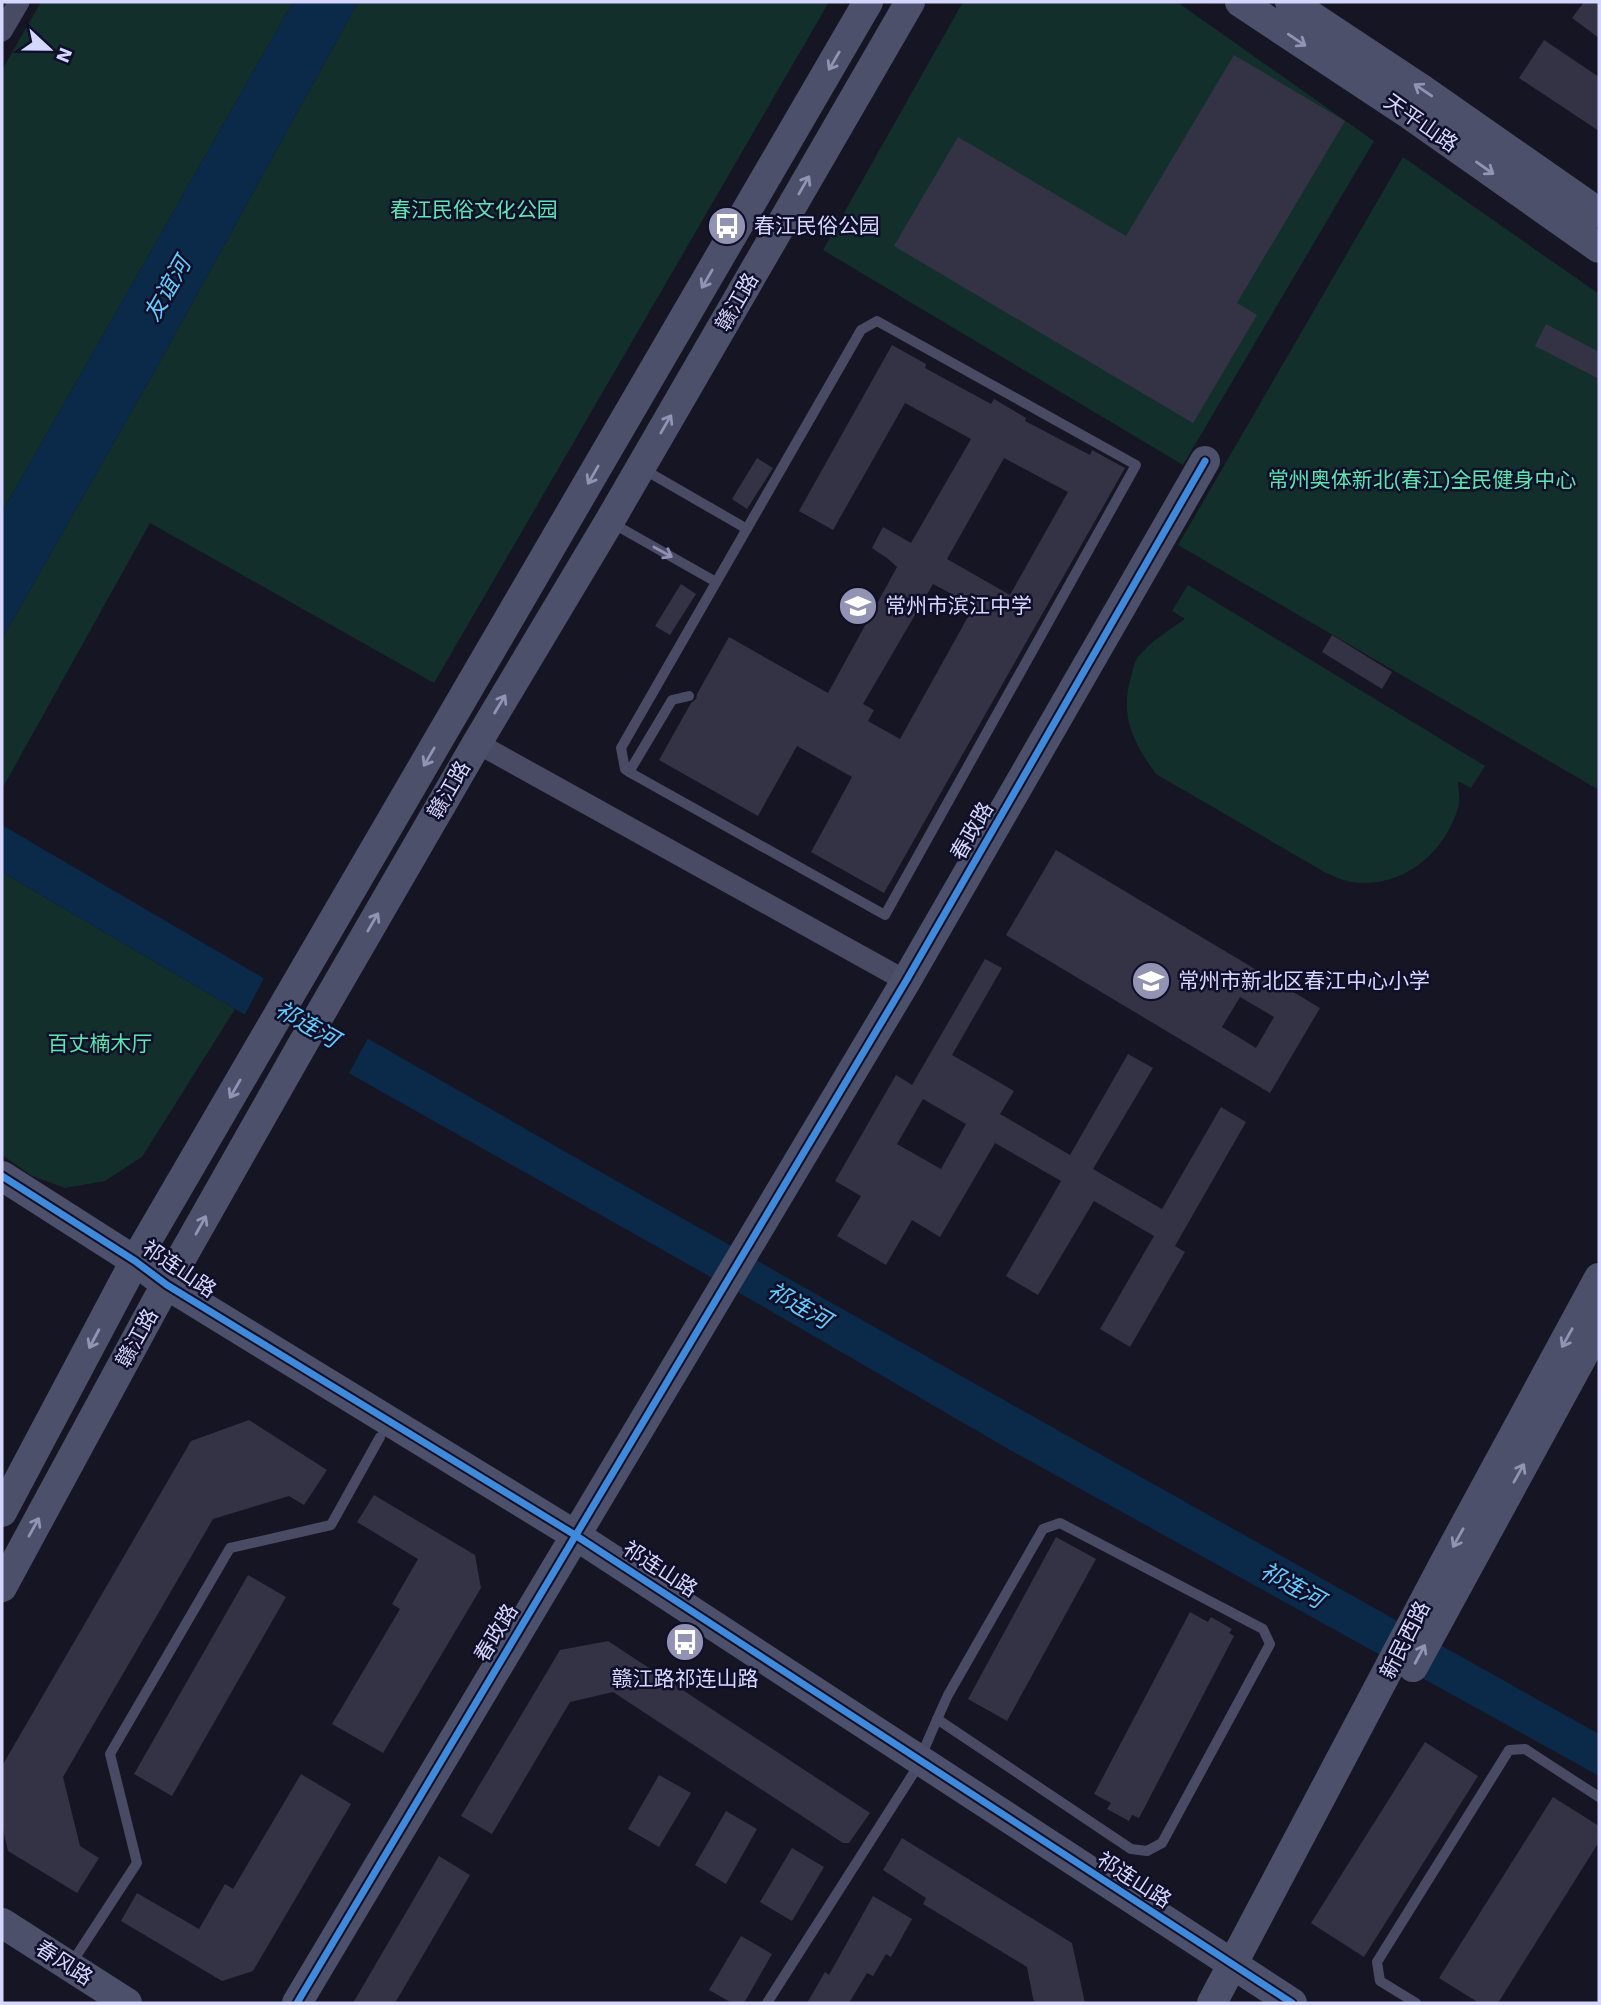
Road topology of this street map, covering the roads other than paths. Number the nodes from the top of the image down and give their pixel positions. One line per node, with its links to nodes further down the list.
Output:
1 (19, 2): 6 (street)
2 (868, 2): 20 (street, 赣江路, one-way to 20)
3 (910, 2): 10 (street, 赣江路, one-way to 3)
4 (1240, 2): 8 (street, 天平山路, one-way to 8)
5 (1290, 2): 7 (street, 天平山路, one-way to 5)
6 (2, 31)
7 (1599, 213)
8 (1599, 248)
9 (1205, 461): 17 (street, 春政路)
10 (641, 468): 11 (street, 赣江路); 12 (lane)
11 (609, 522): 13 (lane, one-way to 13); 15 (street, 赣江路, one-way to 11)
12 (747, 529): 13 (lane); 16 (lane)
13 (716, 582): 16 (lane)
14 (690, 696): 16 (lane)
15 (477, 743): 17 (street); 22 (street, 赣江路, one-way to 15)
16 (629, 772)
17 (906, 981): 26 (street, 春政路)
18 (2, 1175): 20 (street, 祁连山路)
19 (2, 1199): 20 (street, 祁连山路)
20 (131, 1270): 22 (street, 祁连山路); 25 (street, 赣江路, one-way to 25)
21 (1599, 1278): 28 (street, 新民西路, one-way to 28)
22 (162, 1293): 24 (street, 祁连山路); 26 (street, 祁连山路); 27 (street, 赣江路, one-way to 22)
23 (1599, 1326): 28 (street, 新民西路, one-way to 23)
24 (380, 1437): 26 (street, 祁连山路); 33 (lane)
25 (2, 1512)
26 (570, 1542): 30 (street, 祁连山路); 36 (street, 春政路)
27 (2, 1587)
28 (1430, 1614): 34 (street, 新民西路)
29 (937, 1719): 29 (lane); 30 (lane)
30 (916, 1767): 34 (street, 祁连山路); 37 (lane)
31 (1599, 1797): 41 (lane)
32 (2, 1923): 33 (street, 春风路)
33 (70, 1966): 35 (street, 春风路)
34 (1236, 1981): 38 (street, 新民西路); 39 (street, 祁连山路); 40 (street, 祁连山路)
35 (127, 2003)
36 (297, 2003)
37 (767, 2003)
38 (1212, 2003)
39 (1268, 2003)
40 (1292, 2003)
41 (1416, 2003)

